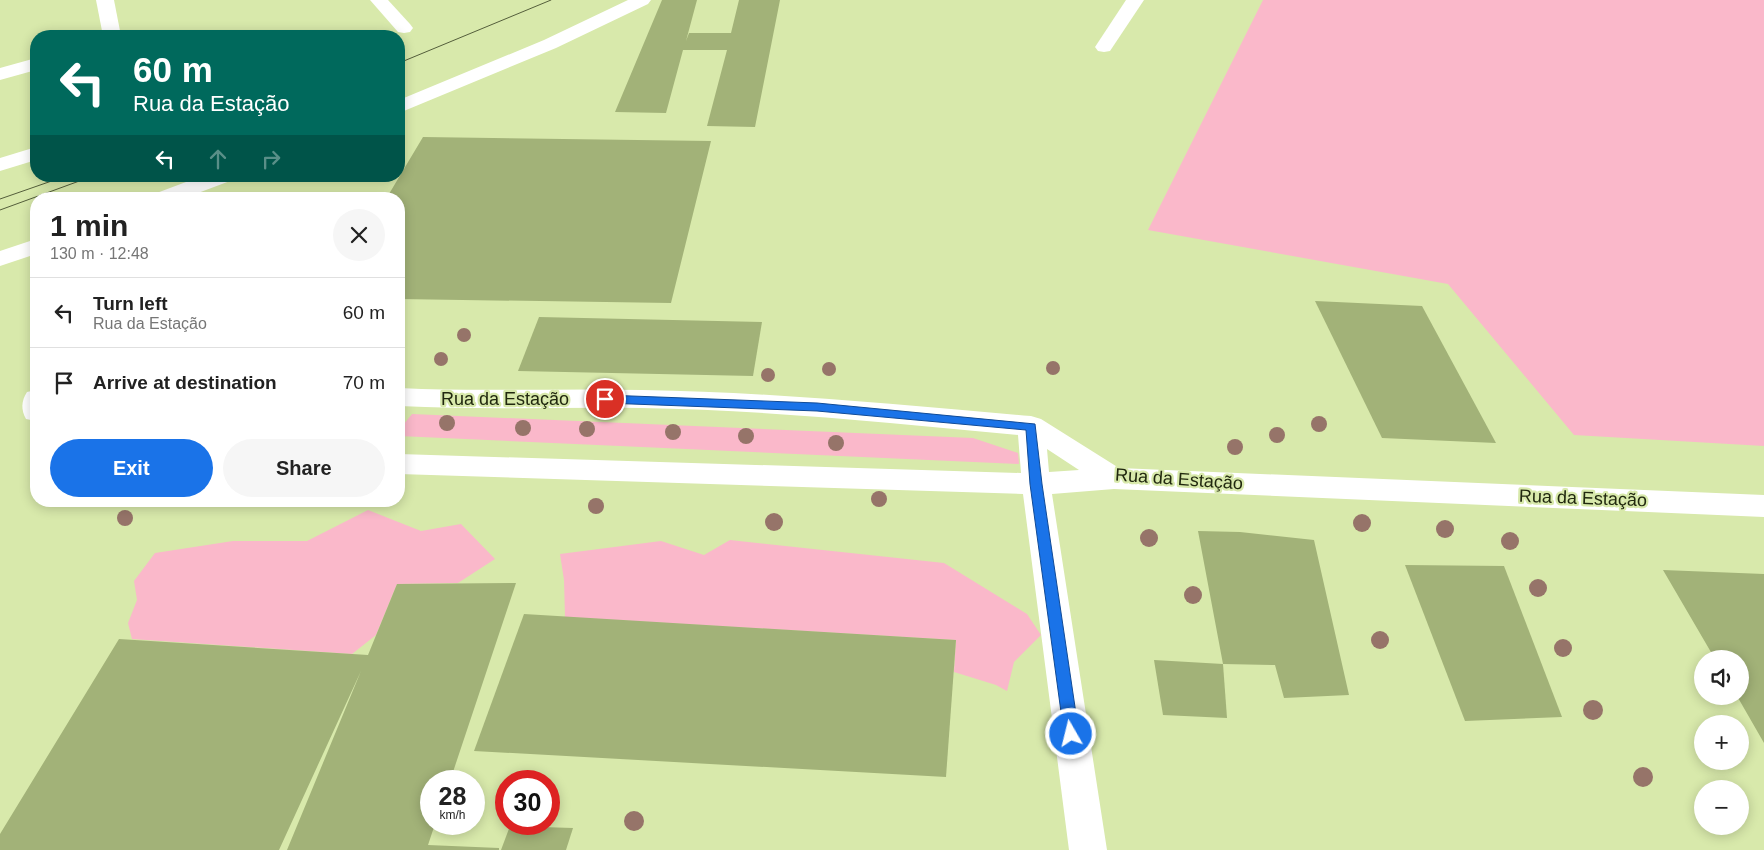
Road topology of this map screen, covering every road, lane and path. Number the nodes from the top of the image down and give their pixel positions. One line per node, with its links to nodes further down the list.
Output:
1 (105, 0): 6 (street)
2 (379, 0): 5 (street)
3 (642, 0): 10 (street)
4 (1135, 0): 7 (street)
5 (404, 28)
6 (111, 30)
7 (1109, 41)
8 (30, 66): 9 (street)
9 (0, 74)
10 (405, 105)
11 (30, 155): 12 (street)
12 (0, 165)
13 (206, 182): 15 (street)
14 (229, 182): 16 (street)
15 (180, 192)
16 (215, 192)
17 (30, 248): 18 (street)
18 (0, 259)
19 (405, 397): 20 (street, Rua da Estação)
20 (1031, 426): 22 (street, Rua da Estação); 23 (street)
21 (405, 464): 23 (street)
22 (1114, 478): 23 (street); 24 (street, Rua da Estação)
23 (1036, 484): 25 (street)
24 (1764, 506)
25 (1088, 850)

